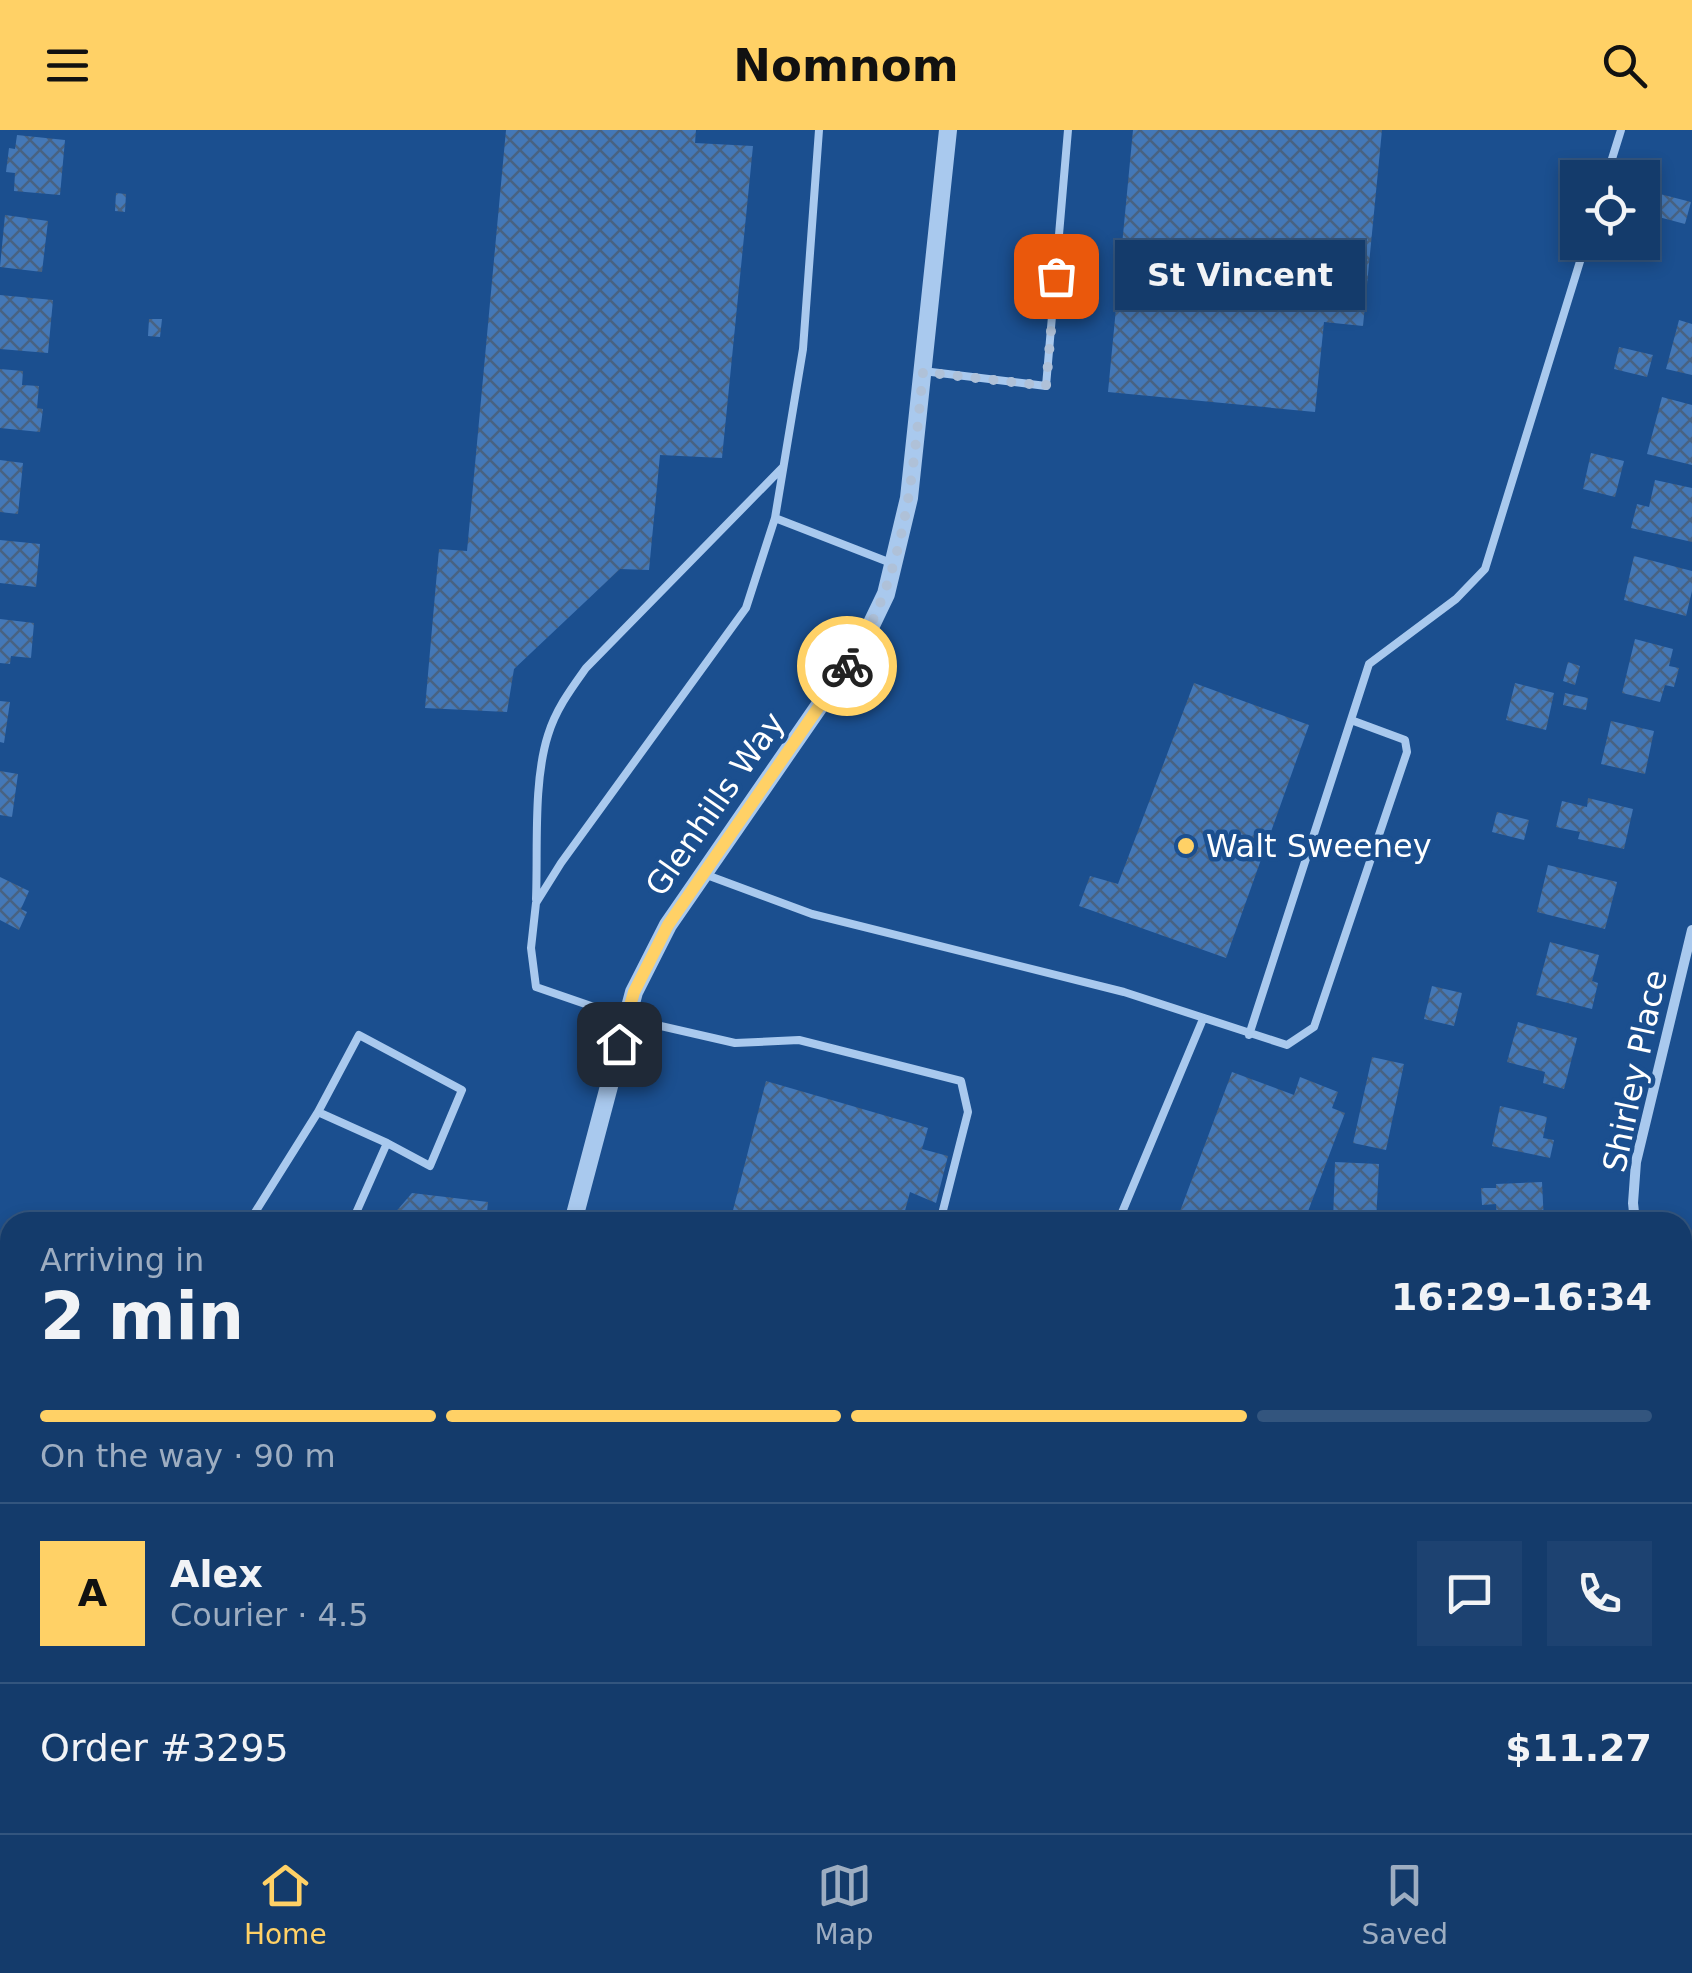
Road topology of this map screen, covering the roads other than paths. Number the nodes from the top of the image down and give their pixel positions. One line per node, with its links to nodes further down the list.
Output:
1 (819, 130): 8 (lane)
2 (948, 130): 7 (street, Glenhills Way)
3 (1068, 130): 7 (lane)
4 (1621, 130): 5 (lane)
5 (1612, 160)
6 (1580, 260): 11 (lane)
7 (923, 372): 10 (street, Glenhills Way)
8 (783, 467): 9 (lane); 13 (lane)
9 (775, 518): 10 (lane); 13 (lane)
10 (894, 564): 12 (street, Glenhills Way)
11 (1351, 720): 17 (lane); 17 (lane)
12 (704, 874): 15 (street, Glenhills Way); 16 (lane)
13 (536, 903): 15 (lane)
14 (1692, 930): 25 (street, Shirley Place)
15 (626, 1018): 22 (street, Glenhills Way); 23 (lane)
16 (1203, 1019): 17 (lane); 24 (lane)
17 (1249, 1035)
18 (318, 1112): 19 (lane); 19 (lane); 20 (lane)
19 (387, 1143): 21 (lane)
20 (256, 1212)
21 (356, 1212)
22 (577, 1212)
23 (943, 1212)
24 (1122, 1212)
25 (1634, 1212)

